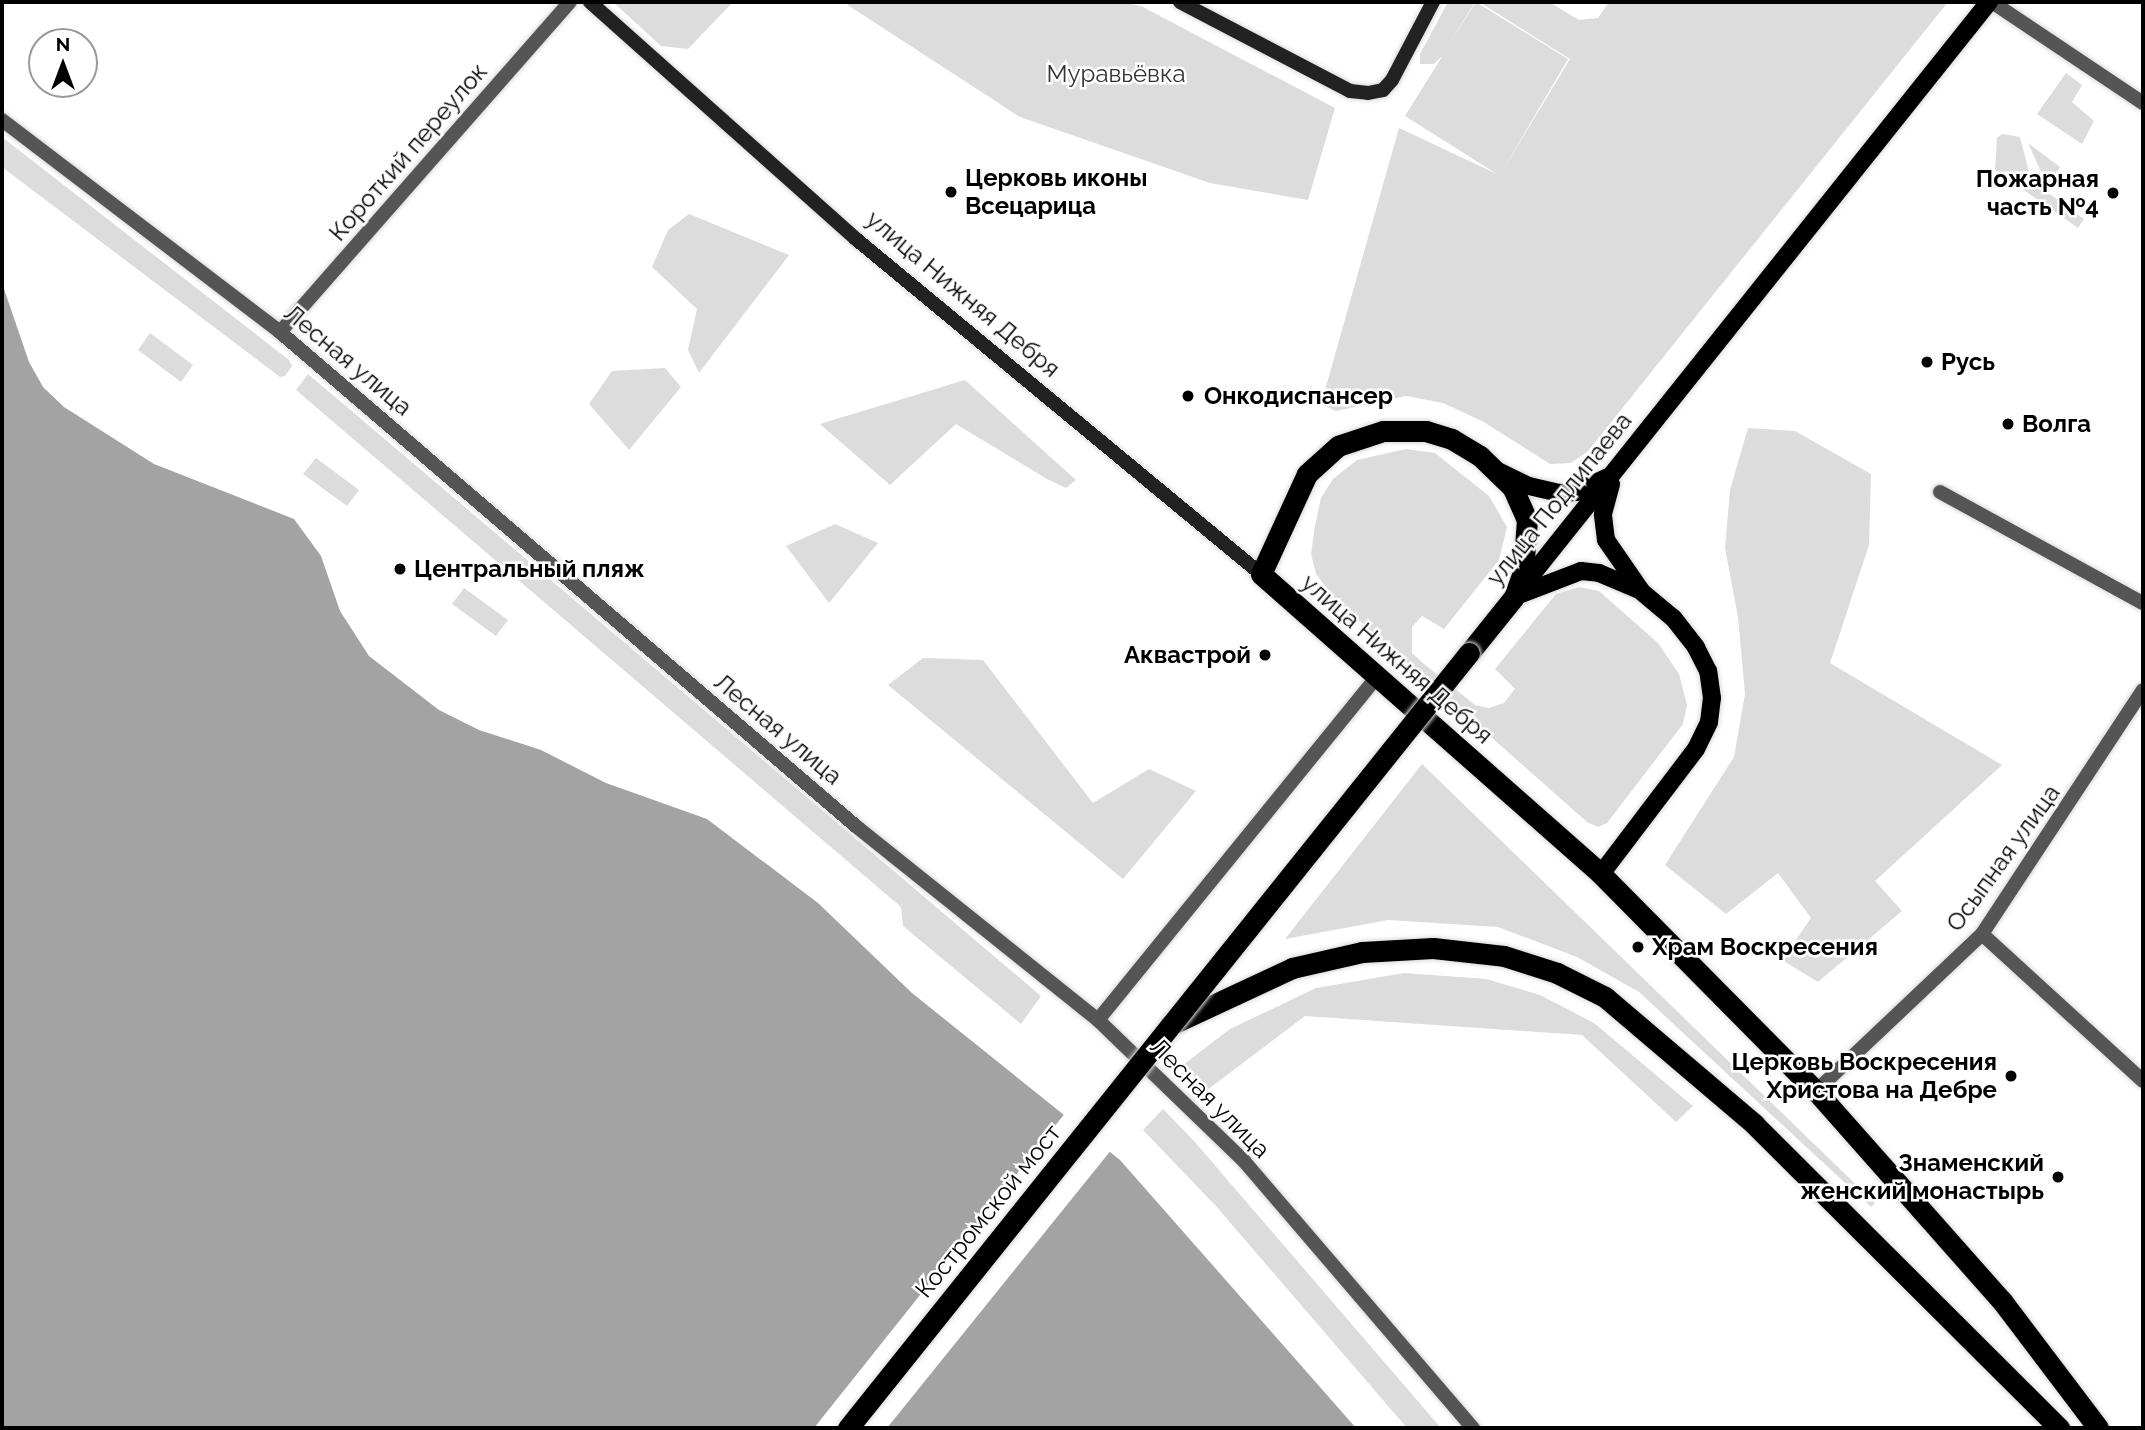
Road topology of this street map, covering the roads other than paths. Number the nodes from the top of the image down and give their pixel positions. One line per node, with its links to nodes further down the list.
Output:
1 (570, 2): 8 (street, Короткий переулок)
2 (590, 2): 12 (main road, улица Нижняя Дебря)
3 (1180, 2): 4 (main road)
4 (1433, 2)
5 (1990, 2): 6 (street); 10 (main road, улица Подлипаева)
6 (2143, 103)
7 (2, 120): 8 (street, Лесная улица)
8 (279, 332): 20 (street, Лесная улица)
9 (1500, 472): 10 (main road); 12 (highway); 14 (highway)
10 (1614, 474): 13 (main road); 14 (main road, улица Подлипаева)
11 (1940, 492): 15 (street)
12 (1261, 574): 16 (highway, улица Нижняя Дебря)
13 (1642, 592): 14 (main road); 18 (main road)
14 (1514, 597): 21 (highway, улица Подлипаева, bridge)
15 (2143, 603)
16 (1377, 677): 18 (highway, улица Нижняя Дебря); 20 (street)
17 (2143, 690): 19 (street, Осыпная улица)
18 (1601, 874): 23 (highway, улица Нижняя Дебря)
19 (1982, 934): 22 (street); 23 (street, Осыпная улица)
20 (1098, 1020): 25 (street, Лесная улица)
21 (1168, 1026): 24 (highway, Костромской мост, bridge); 26 (highway)
22 (2143, 1081)
23 (1816, 1091): 27 (highway, улица Нижняя Дебря)
24 (848, 1428)
25 (1473, 1428)
26 (2059, 1428)
27 (2098, 1428)

